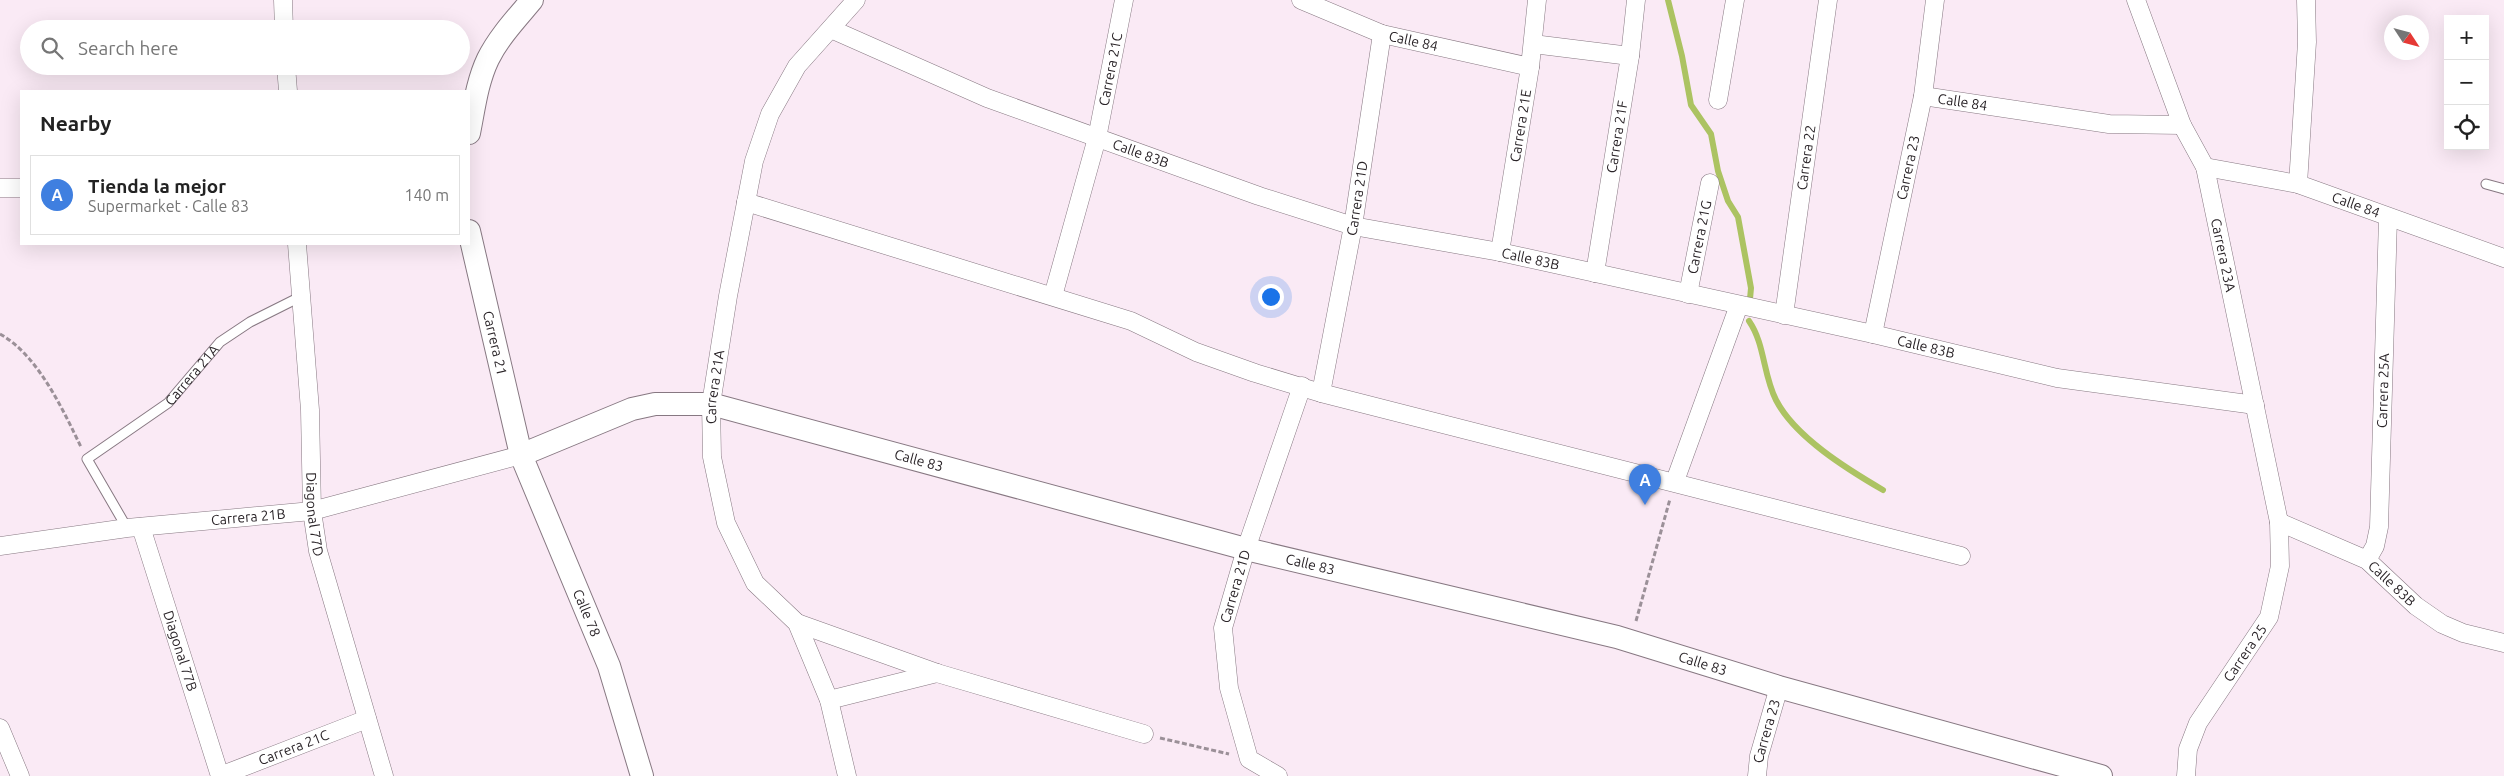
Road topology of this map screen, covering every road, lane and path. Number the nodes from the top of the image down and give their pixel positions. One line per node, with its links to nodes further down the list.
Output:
1 (283, 0): 13 (street)
2 (532, 0): 24 (street)
3 (856, 0): 14 (street, Carrera 21A)
4 (1124, 0): 25 (street, Carrera 21C)
5 (1304, 0): 15 (street, Calle 84)
6 (1537, 0): 16 (street, Carrera 21E)
7 (1636, 0): 17 (street, Carrera 21F)
8 (1735, 0): 22 (street)
9 (1828, 0): 45 (street, Carrera 22)
10 (1935, 0): 21 (street, Carrera 23)
11 (2136, 0): 23 (street, Carrera 23A)
12 (2306, 0): 28 (street)
13 (284, 20)
14 (830, 29): 25 (street, Calle 83B); 33 (street, Carrera 21A)
15 (1382, 34): 18 (street, Calle 84); 35 (street, Carrera 21D)
16 (1533, 44): 17 (street); 18 (street, Carrera 21E)
17 (1630, 56): 40 (street, Carrera 21F)
18 (1530, 67): 38 (street, Carrera 21E)
19 (287, 75): 20 (street)
20 (288, 90)
21 (1923, 96): 23 (street, Calle 84); 47 (street, Carrera 23)
22 (1718, 100)
23 (2182, 125): 26 (street, Carrera 23A)
24 (470, 128)
25 (1097, 138): 35 (street, Calle 83B); 42 (street, Carrera 21C)
26 (2205, 167): 28 (street, Calle 84); 51 (street, Carrera 23A)
27 (1710, 182): 41 (street, Carrera 21G)
28 (2298, 184): 34 (street, Calle 84)
29 (2486, 184): 32 (lane)
30 (0, 188): 31 (street)
31 (20, 188)
32 (2504, 189)
33 (746, 202): 42 (street); 50 (street, Carrera 21A)
34 (2388, 218): 39 (street, Calle 84); 61 (street, Carrera 25A)
35 (1353, 226): 38 (street, Calle 83B); 49 (street, Carrera 21D)
36 (470, 235): 52 (street, Carrera 21)
37 (297, 245): 43 (street, Diagonal 77D)
38 (1500, 252): 40 (street, Calle 83B)
39 (2504, 258)
40 (1595, 273): 41 (street, Calle 83B)
41 (1688, 294): 44 (street, Calle 83B)
42 (1053, 296): 48 (street)
43 (300, 297): 53 (lane, Carrera 21A); 55 (street, Diagonal 77D)
44 (1746, 306): 45 (street, Calle 83B); 54 (street)
45 (1784, 315): 47 (street, Calle 83B)
46 (0, 334): 53 (path)
47 (1873, 334): 51 (street, Calle 83B)
48 (1302, 386): 49 (street); 59 (street, Carrera 21D)
49 (1321, 393): 54 (street)
50 (711, 404): 52 (street, Calle 83); 59 (street, Calle 83); 62 (street, Carrera 21A)
51 (2255, 405): 56 (street, Carrera 23A)
52 (521, 455): 55 (street, Carrera 21B); 75 (street, Calle 78)
53 (87, 459): 57 (lane, Diagonal 77B)
54 (1675, 481): 60 (street); 63 (path)
55 (312, 511): 57 (street, Carrera 21B); 68 (street, Diagonal 77D)
56 (2279, 522): 61 (street, Calle 83B); 80 (street, Carrera 25)
57 (134, 528): 58 (street, Carrera 21B); 73 (street, Diagonal 77B)
58 (0, 546)
59 (1246, 549): 63 (street, Calle 83); 71 (street, Carrera 21D)
60 (1961, 556)
61 (2367, 560): 64 (street, Calle 83B)
62 (797, 623): 65 (street); 67 (street, Carrera 21A)
63 (1631, 641): 66 (street, Calle 83)
64 (2504, 643)
65 (937, 673): 67 (street); 70 (street)
66 (1779, 687): 78 (street, Carrera 23); 79 (street, Calle 83)
67 (829, 700): 76 (street, Carrera 21A)
68 (367, 719): 73 (street, Carrera 21C); 74 (street, Diagonal 77D)
69 (0, 728): 72 (street)
70 (1144, 734): 71 (path)
71 (1249, 759): 77 (street)
72 (20, 776)
73 (220, 776)
74 (384, 776)
75 (642, 776)
76 (847, 776)
77 (1278, 776)
78 (1757, 776)
79 (2101, 776)
80 (2186, 776)

